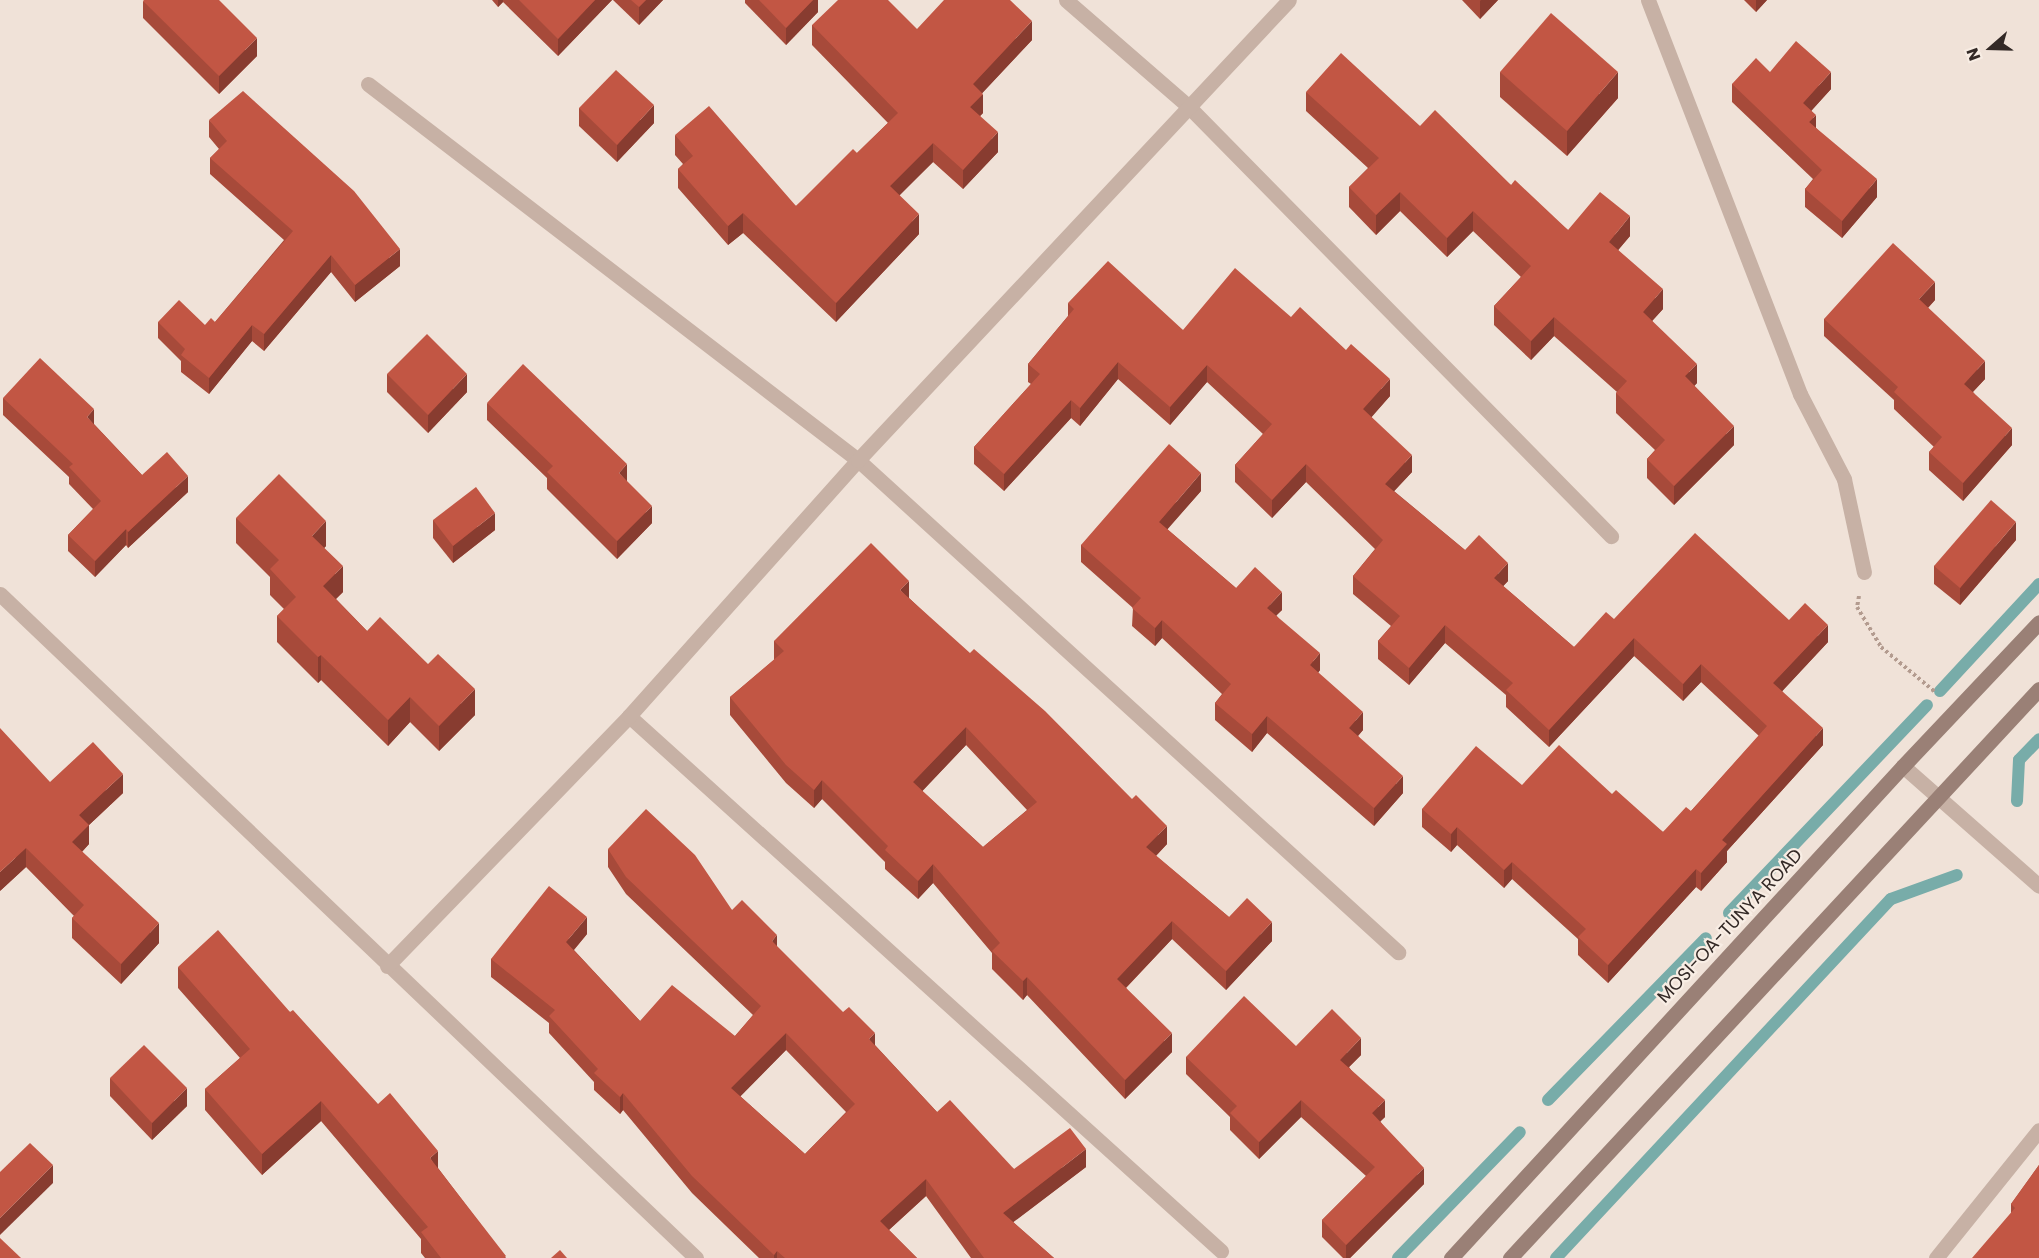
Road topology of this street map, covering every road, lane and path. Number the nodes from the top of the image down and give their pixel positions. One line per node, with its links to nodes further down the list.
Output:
1 (1066, 0): 5 (street)
2 (1289, 0): 5 (street)
3 (1648, 0): 8 (street)
4 (368, 84): 6 (street)
5 (1189, 107): 6 (street); 7 (street)
6 (858, 460): 13 (street); 17 (street)
7 (1611, 536)
8 (1864, 572): 12 (path)
9 (0, 594): 18 (street)
10 (2039, 622): 12 (main road, MOSI-OA-TUNYA ROAD)
11 (2039, 689): 15 (main road)
12 (1957, 709): 14 (main road, MOSI-OA-TUNYA ROAD)
13 (629, 716): 18 (street); 20 (street)
14 (1903, 766): 15 (street); 22 (main road, MOSI-OA-TUNYA ROAD)
15 (1939, 799): 16 (street); 23 (main road)
16 (2039, 886)
17 (1398, 952)
18 (387, 966): 21 (street)
19 (2039, 1130): 24 (street)
20 (1221, 1251)
21 (696, 1258)
22 (1451, 1258)
23 (1510, 1258)
24 (1936, 1258)

